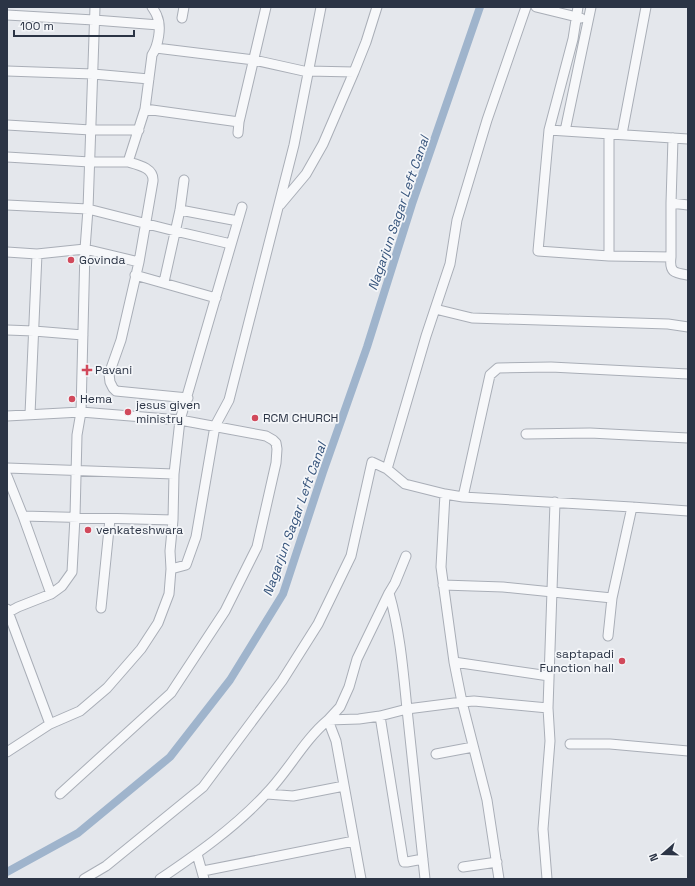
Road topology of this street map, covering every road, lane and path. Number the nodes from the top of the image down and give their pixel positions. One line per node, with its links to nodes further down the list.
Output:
1 (95, 7): 15 (street)
2 (152, 7): 17 (street)
3 (184, 7): 14 (street)
4 (266, 7): 19 (street)
5 (321, 7): 21 (street)
6 (377, 7): 22 (street)
7 (526, 7): 62 (street)
8 (536, 7): 13 (street)
9 (578, 7): 13 (street)
10 (590, 7): 16 (street)
11 (646, 7): 34 (street)
12 (7, 15): 15 (street)
13 (576, 17): 16 (street); 30 (street)
14 (182, 18)
15 (94, 20): 17 (street); 23 (street)
16 (588, 20): 31 (street)
17 (159, 25): 18 (street)
18 (156, 48): 19 (street); 24 (street)
19 (254, 60): 21 (street); 26 (street)
20 (7, 71): 23 (street)
21 (308, 72): 22 (street); 45 (street)
22 (354, 72): 45 (street)
23 (92, 74): 24 (street); 28 (street)
24 (149, 79): 25 (street)
25 (145, 109): 26 (street); 29 (street)
26 (239, 122): 32 (street)
27 (7, 125): 28 (street)
28 (91, 130): 29 (street); 38 (street)
29 (139, 130): 39 (street)
30 (549, 130): 31 (street); 55 (street)
31 (565, 131): 33 (street)
32 (238, 133)
33 (609, 134): 34 (street); 55 (street)
34 (622, 134): 35 (street)
35 (673, 138): 36 (street); 41 (street)
36 (688, 139)
37 (7, 157): 38 (street)
38 (90, 162): 39 (street); 46 (street)
39 (128, 162): 49 (street)
40 (184, 180): 47 (street)
41 (671, 203): 43 (street); 56 (street)
42 (7, 205): 46 (street)
43 (688, 205)
44 (242, 207): 48 (street)
45 (279, 207): 73 (street)
46 (88, 209): 49 (street); 52 (street)
47 (180, 210): 48 (street); 50 (street)
48 (238, 222): 51 (street)
49 (146, 224): 50 (street); 57 (street)
50 (175, 231): 51 (street); 60 (street)
51 (231, 244): 61 (street)
52 (85, 249): 54 (street); 57 (street); 66 (street)
53 (7, 252): 54 (street)
54 (37, 254): 65 (street)
55 (609, 256): 56 (street)
56 (671, 257): 59 (street)
57 (139, 262): 58 (street)
58 (135, 275): 60 (street); 68 (street)
59 (688, 275)
60 (164, 282): 61 (street)
61 (216, 298): 68 (street)
62 (435, 309): 63 (street); 77 (street)
63 (688, 327)
64 (7, 330): 65 (street)
65 (34, 331): 66 (street); 70 (street)
66 (83, 335): 69 (street)
67 (688, 374): 82 (street)
68 (188, 398): 72 (street)
69 (81, 412): 70 (street); 72 (street); 78 (street)
70 (30, 414): 71 (street)
71 (7, 416)
72 (180, 420): 73 (street); 79 (street)
73 (215, 426): 91 (street); 114 (street)
74 (526, 434): 75 (street)
75 (688, 438)
76 (7, 468): 78 (street)
77 (387, 469): 81 (street); 122 (street)
78 (76, 470): 79 (street); 87 (street)
79 (174, 474): 89 (street)
80 (7, 476): 86 (street)
81 (445, 494): 82 (street); 92 (street)
82 (463, 497): 83 (street)
83 (555, 502): 84 (street); 93 (street)
84 (632, 506): 85 (street); 96 (street)
85 (688, 511)
86 (23, 516): 87 (street); 95 (street)
87 (75, 518): 88 (street); 95 (street)
88 (110, 519): 89 (street); 97 (street)
89 (173, 520): 91 (street)
90 (406, 556): 94 (street)
91 (171, 569): 107 (street)
92 (443, 585): 93 (street); 100 (street)
93 (552, 591): 96 (street); 101 (street)
94 (389, 593): 103 (street); 106 (street)
95 (51, 594): 98 (street)
96 (612, 598): 99 (street)
97 (101, 608)
98 (7, 612): 107 (street)
99 (608, 636)
100 (454, 662): 101 (street); 102 (street)
101 (549, 676): 104 (street)
102 (462, 702): 103 (street); 104 (street); 109 (street)
103 (407, 708): 105 (street); 118 (street)
104 (548, 708): 127 (street)
105 (380, 716): 106 (street); 118 (street)
106 (328, 720): 113 (street); 115 (street)
107 (50, 724): 110 (street)
108 (570, 744): 111 (street)
109 (473, 747): 112 (street); 119 (street)
110 (7, 752)
111 (688, 752)
112 (436, 754)
113 (344, 786): 115 (street); 116 (street)
114 (60, 794)
115 (267, 794): 117 (street)
116 (354, 841): 121 (street); 124 (street)
117 (197, 854): 121 (street); 123 (street)
118 (423, 859): 125 (street)
119 (497, 862): 120 (street); 126 (street)
120 (463, 867)
121 (204, 875)
122 (84, 879)
123 (160, 879)
124 (361, 879)
125 (425, 879)
126 (499, 879)
127 (547, 879)

